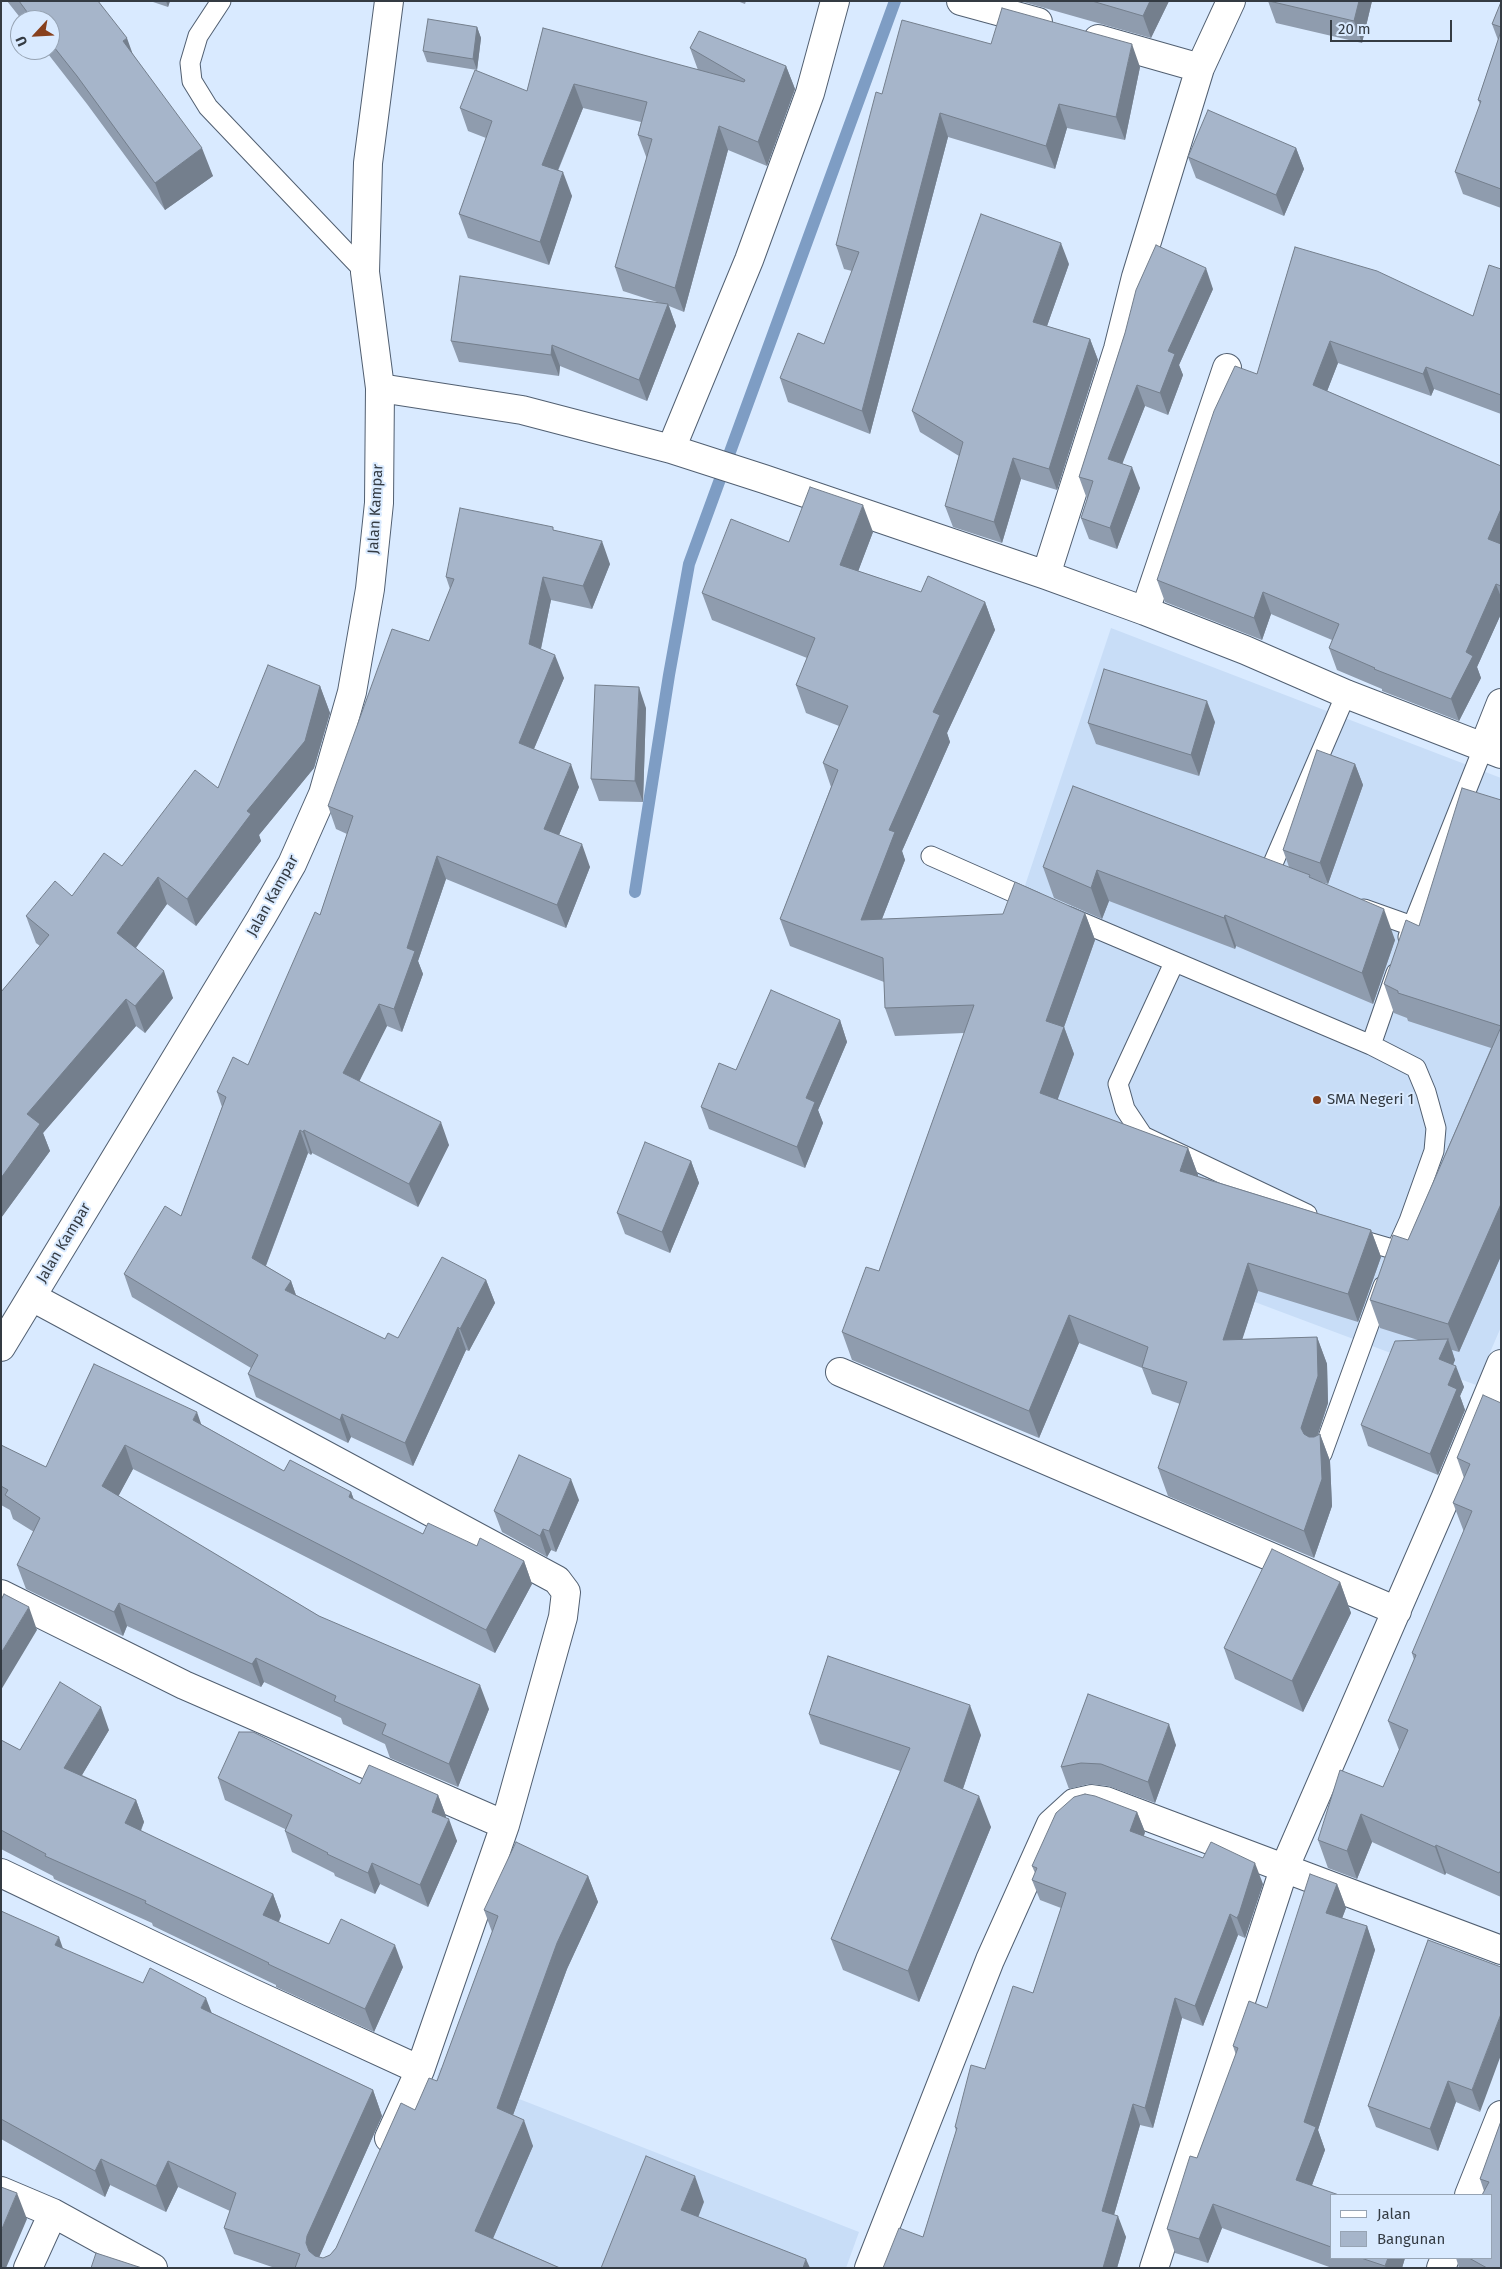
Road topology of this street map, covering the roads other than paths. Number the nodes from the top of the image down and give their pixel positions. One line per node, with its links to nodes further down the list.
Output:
1 (221, 1): 7 (lane)
2 (389, 1): 7 (street, Jalan Kampar)
3 (835, 1): 10 (street)
4 (961, 1): 6 (street)
5 (1231, 1): 6 (street)
6 (1200, 68): 11 (street)
7 (365, 272): 9 (street, Jalan Kampar)
8 (1227, 368): 12 (street)
9 (380, 388): 10 (street); 27 (street, Jalan Kampar)
10 (680, 452): 11 (street)
11 (1046, 575): 12 (street)
12 (1145, 611): 13 (street)
13 (1346, 694): 15 (street); 18 (lane)
14 (1501, 703): 15 (street)
15 (1492, 750): 21 (lane)
16 (931, 856): 22 (lane)
17 (1250, 867): 18 (lane)
18 (1268, 875): 19 (lane)
19 (1286, 881)
20 (1349, 903): 21 (lane)
21 (1412, 926): 23 (lane)
22 (1174, 963): 23 (lane); 24 (lane)
23 (1371, 1045): 26 (lane)
24 (1321, 1220)
25 (1338, 1228): 26 (lane)
26 (1396, 1250): 31 (lane)
27 (32, 1297): 28 (street, Jalan Kampar); 34 (street)
28 (1, 1347)
29 (1501, 1364): 33 (street)
30 (840, 1372): 33 (street)
31 (1322, 1454)
32 (1, 1594): 34 (street)
33 (1397, 1610): 35 (street)
34 (505, 1825): 38 (street)
35 (1284, 1869): 37 (street); 46 (street); 47 (street)
36 (1, 1873): 38 (street)
37 (1501, 1950)
38 (420, 2070): 40 (street)
39 (1501, 2115): 42 (street)
40 (379, 2160)
41 (1, 2190): 43 (street)
42 (1469, 2194)
43 (53, 2213): 44 (street); 45 (street)
44 (28, 2268)
45 (153, 2268)
46 (869, 2268)
47 (1154, 2268)

